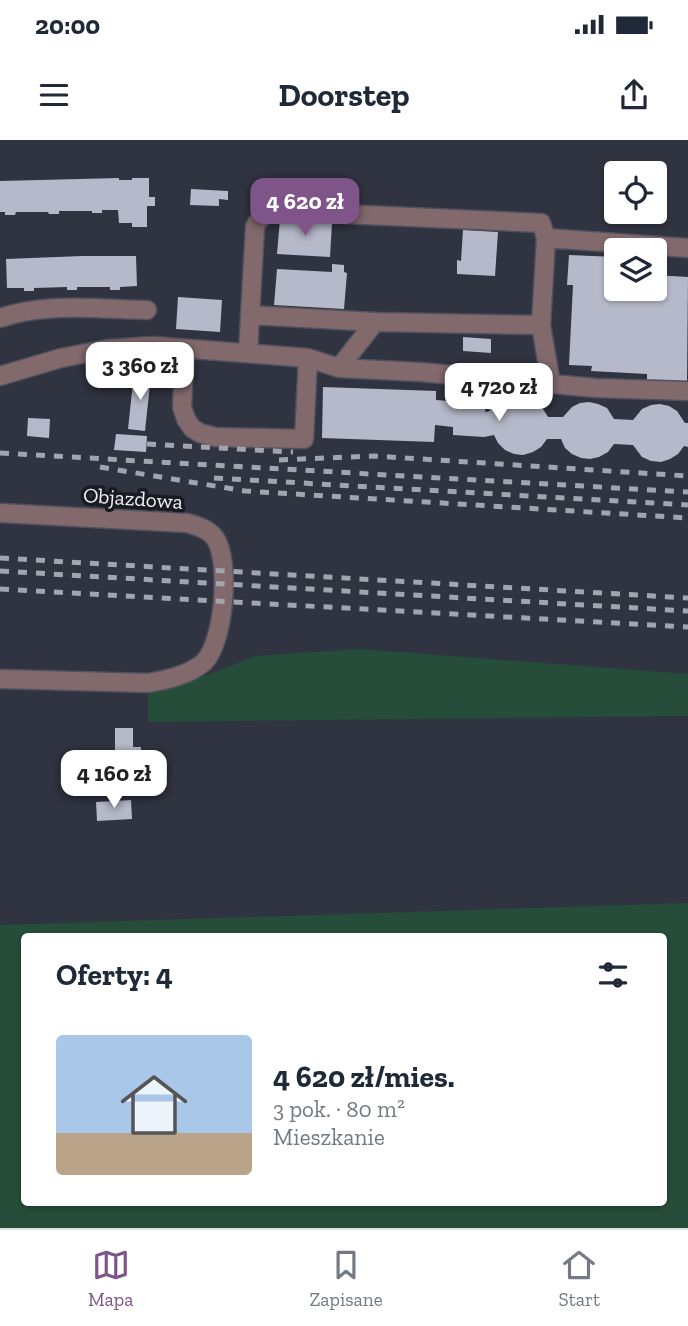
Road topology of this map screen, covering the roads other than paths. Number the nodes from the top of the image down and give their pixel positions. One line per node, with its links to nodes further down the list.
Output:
1 (547, 238): 2 (street); 4 (street); 7 (street)
2 (688, 248)
3 (146, 310): 5 (street)
4 (250, 315): 6 (street); 9 (street)
5 (0, 318)
6 (375, 322): 7 (street); 11 (street)
7 (541, 325): 13 (street)
8 (185, 349): 9 (street); 10 (street); 12 (street)
9 (248, 353): 10 (street)
10 (307, 358): 11 (street)
11 (339, 369): 13 (street)
12 (0, 376)
13 (551, 384): 14 (street)
14 (688, 391)
15 (0, 513): 16 (street, Objazdowa)
16 (0, 679)

